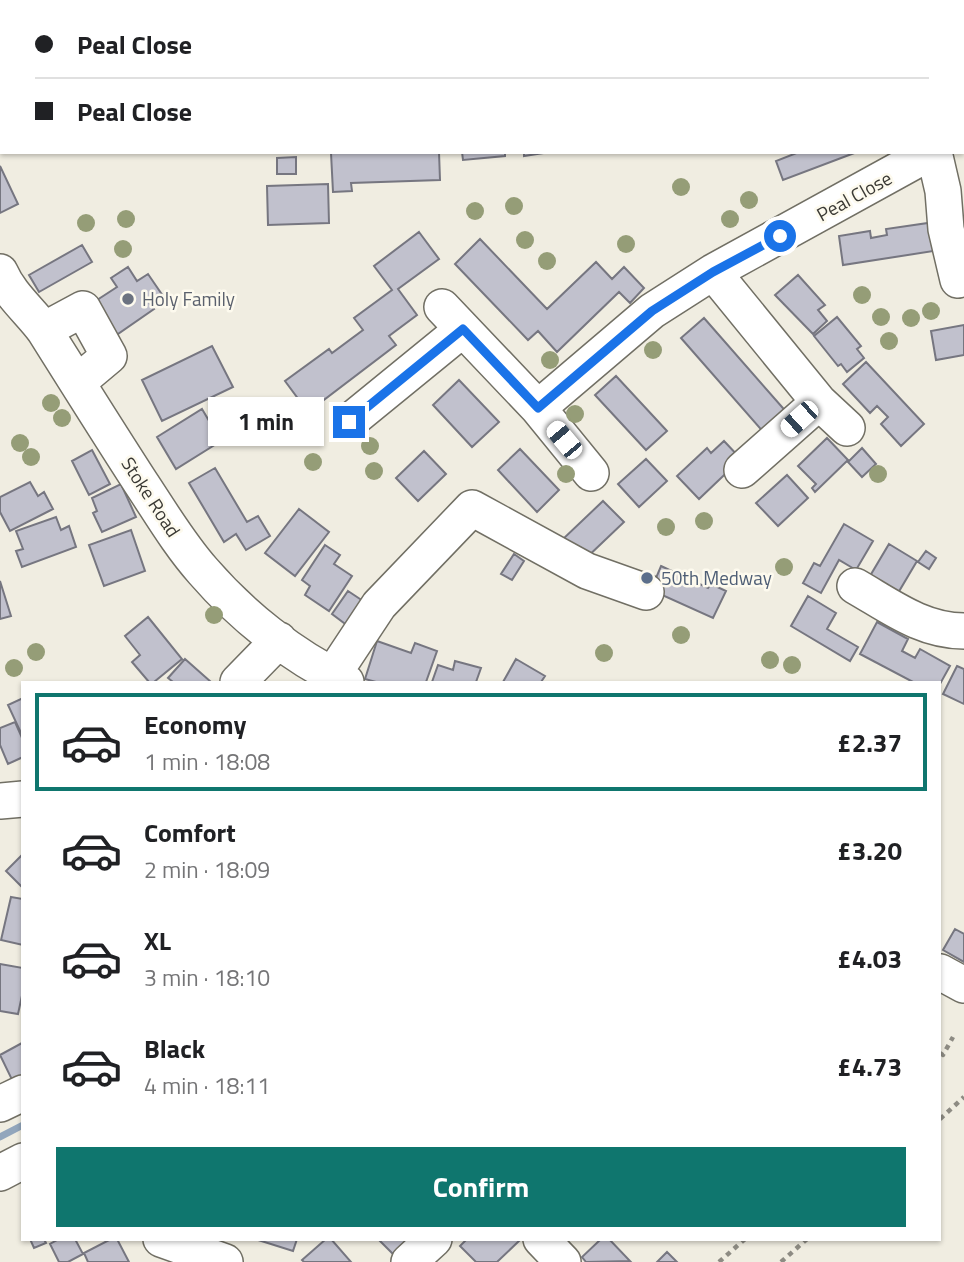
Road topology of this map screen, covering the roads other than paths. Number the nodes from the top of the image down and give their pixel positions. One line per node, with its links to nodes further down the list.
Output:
1 (929, 154): 3 (street, Peal Close)
2 (934, 154): 4 (street)
3 (713, 272): 6 (street); 7 (street, Peal Close)
4 (958, 280)
5 (2, 284): 15 (street, Stoke Road)
6 (819, 402): 9 (street); 10 (street)
7 (538, 408): 8 (street); 11 (street)
8 (349, 422)
9 (846, 428)
10 (742, 470)
11 (591, 473)
12 (855, 586): 14 (street)
13 (646, 592): 16 (street)
14 (964, 631)
15 (279, 640): 16 (street, Stoke Road); 17 (street)
16 (339, 679)
17 (239, 681)
18 (21, 799): 19 (street)
19 (0, 801)
20 (941, 973): 21 (street)
21 (964, 985)
22 (21, 1094): 23 (street)
23 (0, 1104)
24 (21, 1162): 25 (street)
25 (0, 1173)
26 (166, 1241): 29 (street)
27 (432, 1241): 30 (street)
28 (543, 1241): 31 (street)
29 (215, 1260)
30 (409, 1262)
31 (563, 1262)

